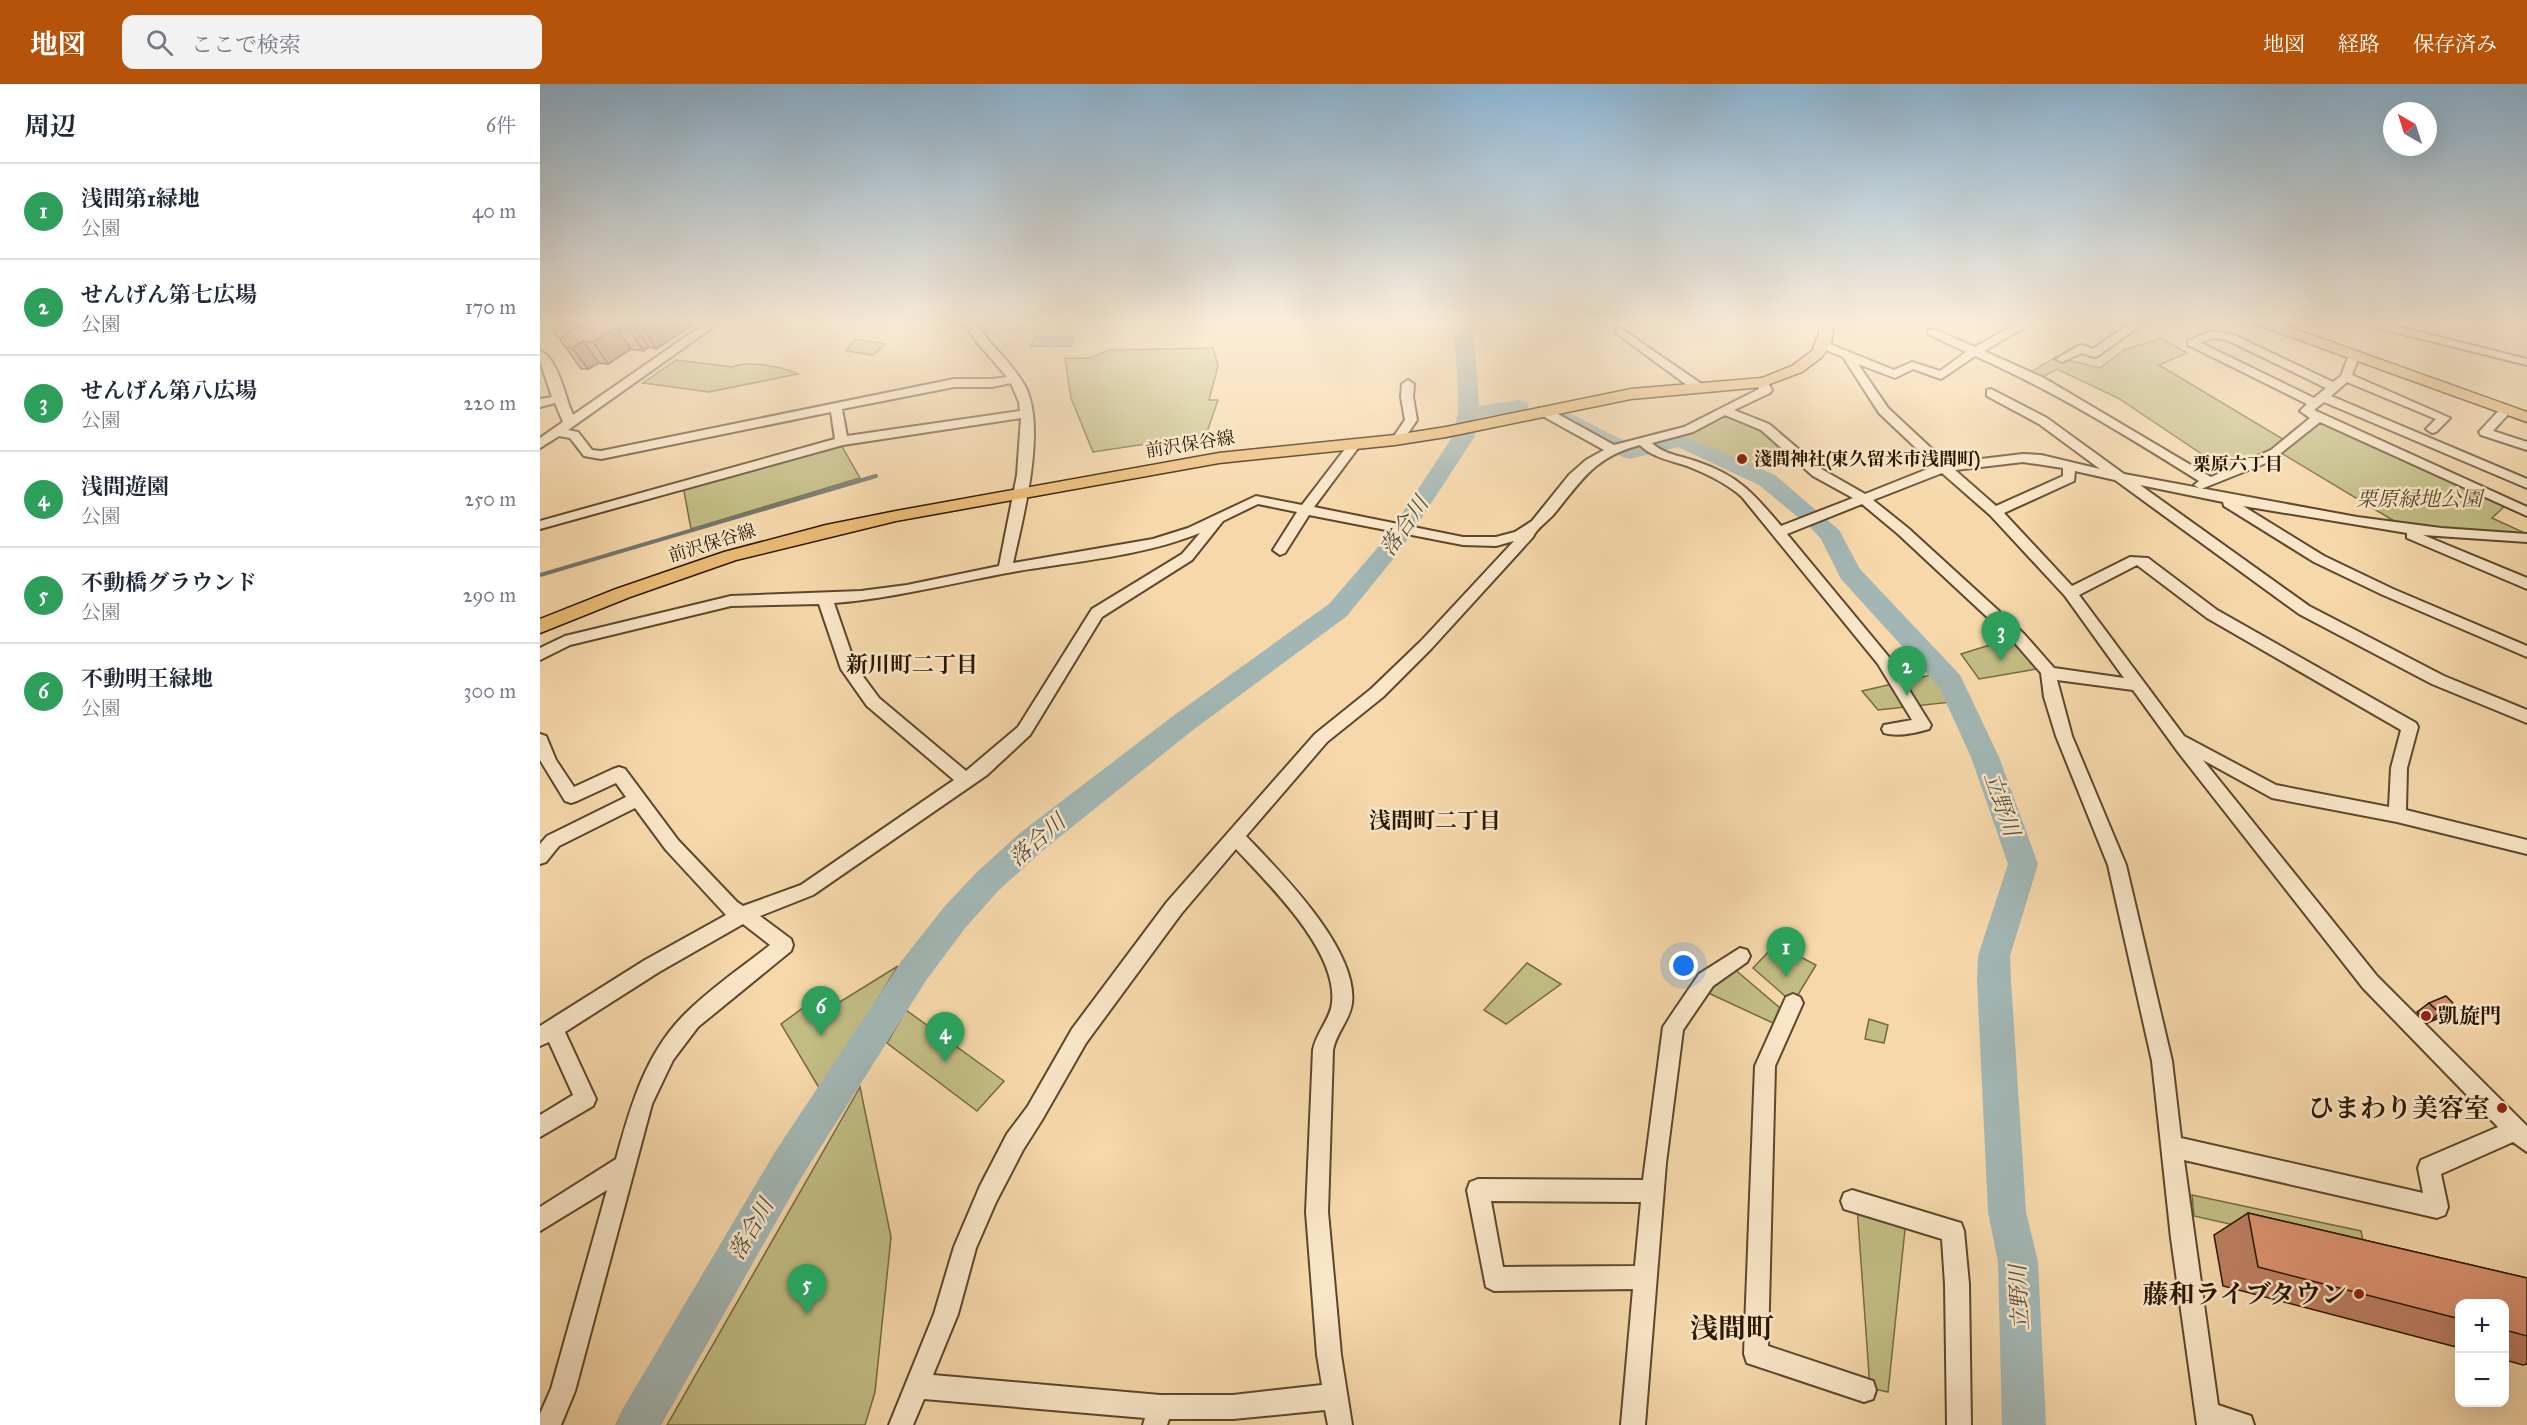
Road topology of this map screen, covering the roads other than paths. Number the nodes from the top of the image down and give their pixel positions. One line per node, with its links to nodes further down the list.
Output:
1 (1762, 382): 23 (street)
2 (554, 383): 19 (street)
3 (628, 383): 30 (street)
4 (970, 383): 22 (street)
5 (1016, 383): 27 (street)
6 (1691, 383): 17 (street)
7 (1756, 383): 17 (main road, 前沢保谷線)
8 (1865, 383): 42 (street)
9 (2043, 383): 45 (street)
10 (2280, 383): 20 (street)
11 (2325, 383): 16 (street)
12 (2339, 383): 16 (street)
13 (2353, 383): 24 (street)
14 (2432, 383): 25 (main road)
15 (1408, 384): 33 (street)
16 (2334, 387): 20 (street)
17 (1699, 388): 26 (main road, 前沢保谷線)
18 (1990, 393): 44 (street)
19 (559, 399): 21 (street); 30 (street)
20 (2319, 400): 24 (street); 29 (street)
21 (540, 403)
22 (836, 407): 32 (street); 34 (street)
23 (1724, 410): 37 (street); 49 (street)
24 (2389, 410): 31 (street); 40 (street)
25 (2506, 410): 28 (main road); 38 (street)
26 (1543, 411): 33 (main road, 前沢保谷線); 39 (street)
27 (1026, 414): 34 (street); 48 (street)
28 (2527, 417)
29 (2319, 418): 43 (street); 45 (street)
30 (570, 423): 32 (street)
31 (2432, 429)
32 (557, 432): 35 (street)
33 (1398, 439): 36 (main road, 前沢保谷線)
34 (842, 441): 55 (street)
35 (540, 444)
36 (1355, 444): 48 (main road, 前沢保谷線); 51 (street)
37 (1644, 445): 39 (street); 58 (street)
38 (2527, 446)
39 (1615, 449): 57 (street)
40 (2465, 459): 43 (street); 46 (street)
41 (2069, 465): 42 (street); 44 (street); 52 (street)
42 (1944, 467): 49 (street); 52 (street)
43 (2445, 476): 53 (street)
44 (2122, 477): 47 (street); 70 (street)
45 (2210, 482): 47 (street)
46 (2527, 484)
47 (2185, 490): 50 (street)
48 (1021, 493): 61 (street); 65 (main road, 前沢保谷線)
49 (1863, 499): 58 (street); 68 (street)
50 (2223, 499): 56 (street); 66 (street)
51 (1305, 510): 54 (street); 57 (street); 60 (street)
52 (1995, 512): 63 (street)
53 (2527, 512)
54 (1217, 521): 61 (street); 74 (street)
55 (540, 525)
56 (2396, 528): 59 (street); 62 (street)
57 (1531, 531): 77 (street)
58 (1779, 532): 71 (street)
59 (2527, 538)
60 (1280, 550)
61 (1005, 569): 64 (street)
62 (2527, 584)
63 (2070, 593): 69 (street); 76 (street)
64 (825, 599): 67 (street); 74 (street)
65 (540, 626)
66 (2527, 652)
67 (540, 656)
68 (2049, 673): 69 (street); 86 (street)
69 (2137, 685): 72 (street)
70 (2527, 717)
71 (1890, 729)
72 (2176, 737): 76 (street); 85 (street)
73 (540, 740): 75 (street)
74 (965, 780): 80 (street)
75 (637, 799): 79 (street); 80 (street)
76 (2397, 815): 78 (street)
77 (1236, 837): 92 (street); 94 (street)
78 (2527, 847)
79 (540, 857)
80 (743, 915): 83 (street); 87 (street)
81 (1740, 956): 88 (street)
82 (1793, 1003): 93 (street)
83 (546, 1033): 84 (street)
84 (540, 1127)
85 (2521, 1136): 86 (street)
86 (2171, 1146): 96 (street)
87 (626, 1165): 90 (street); 97 (street)
88 (1653, 1191): 91 (street); 91 (street)
89 (1852, 1201): 101 (street)
90 (540, 1220)
91 (1646, 1277): 100 (street)
92 (917, 1386): 95 (street); 98 (street)
93 (1864, 1390)
94 (1337, 1396): 95 (street); 99 (street)
95 (1157, 1416)
96 (2209, 1420): 102 (street)
97 (548, 1425)
98 (900, 1425)
99 (1340, 1425)
100 (1633, 1425)
101 (1959, 1425)
102 (2242, 1425)

